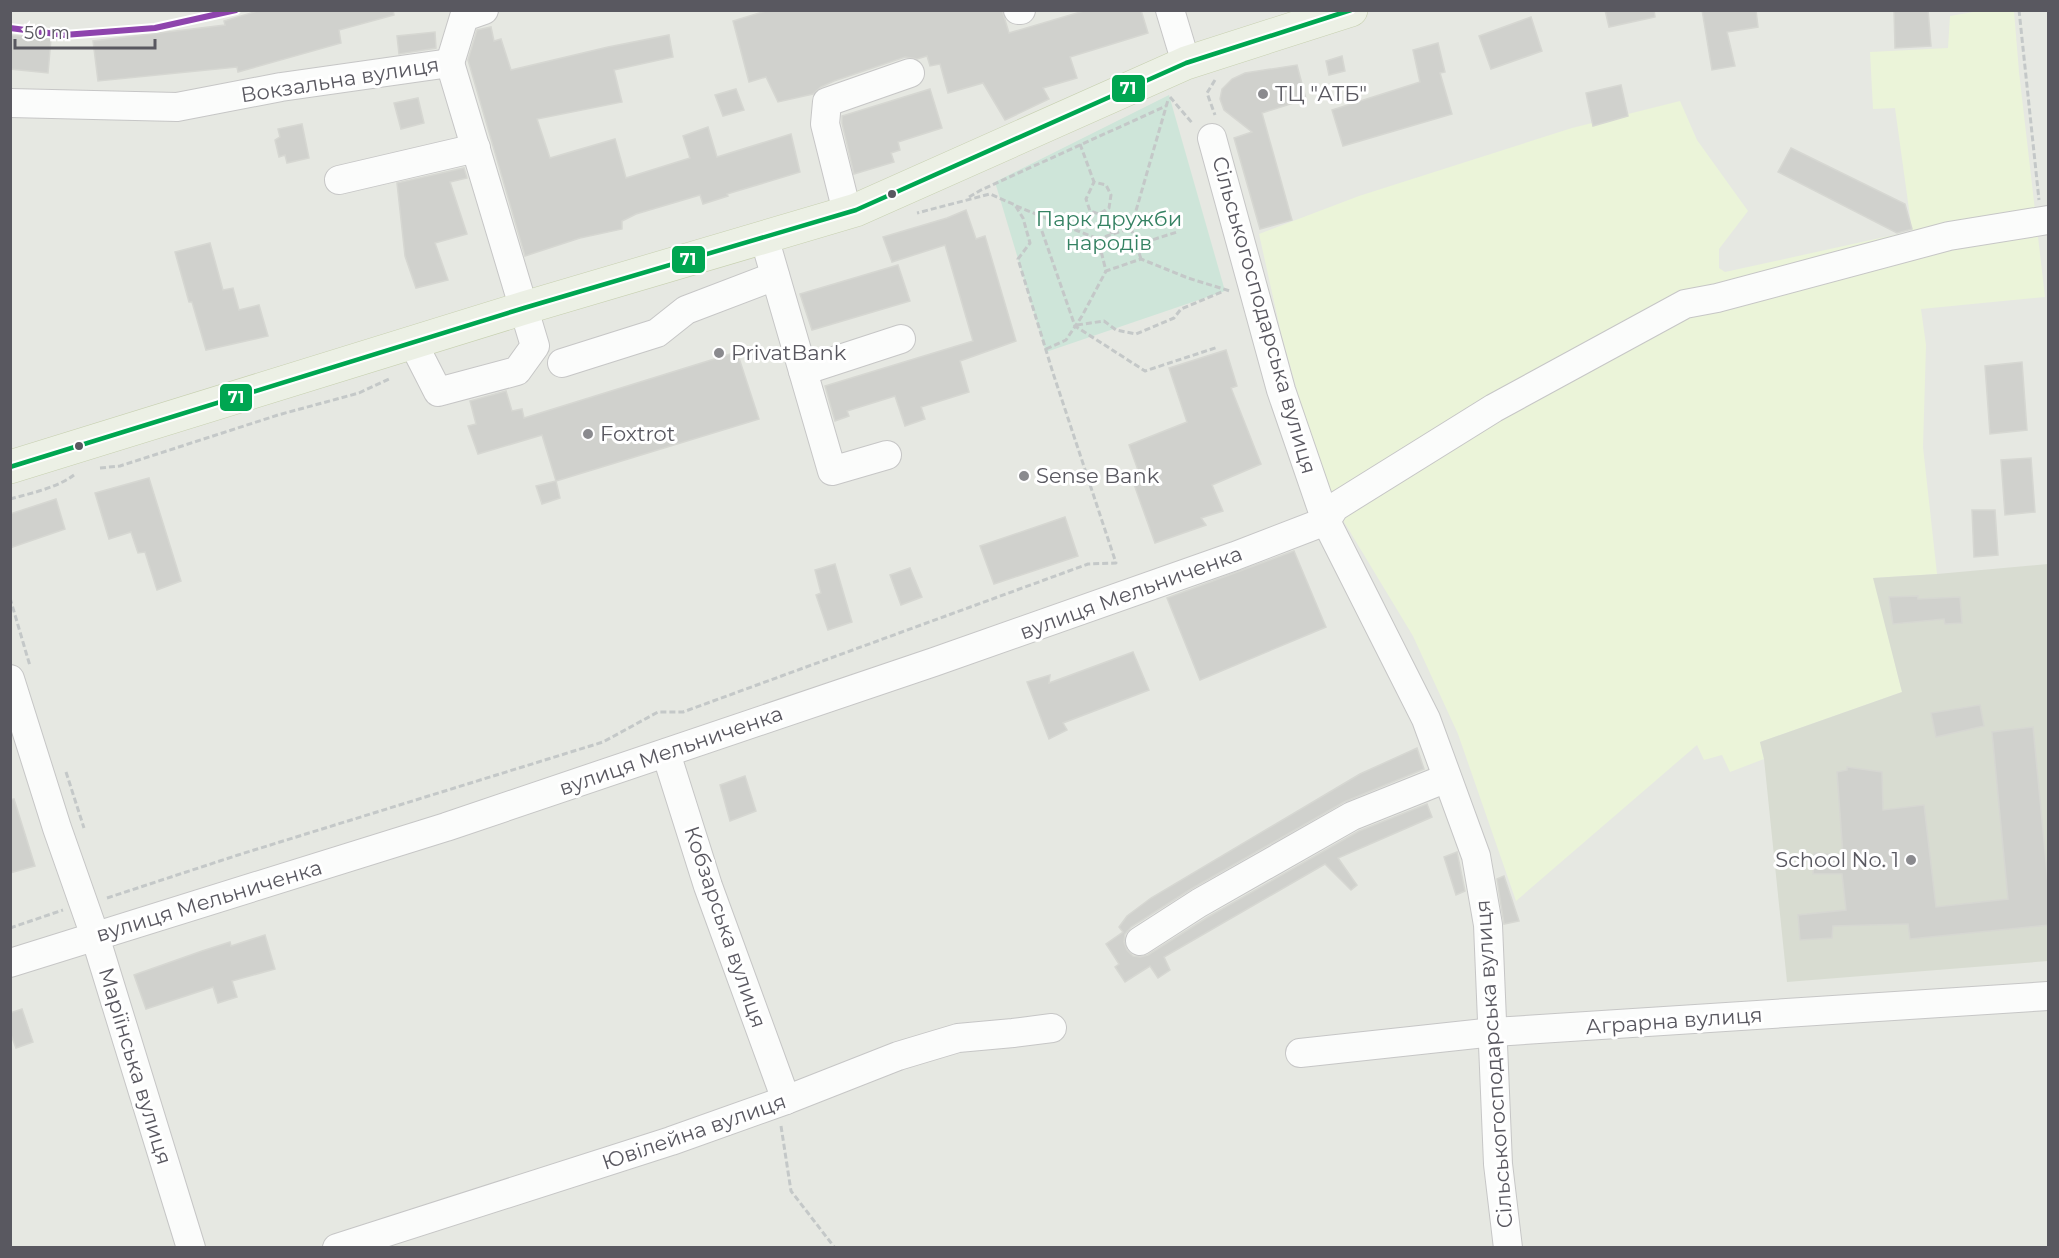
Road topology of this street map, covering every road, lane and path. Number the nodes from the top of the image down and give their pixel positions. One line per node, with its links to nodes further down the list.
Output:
1 (484, 10): 6 (street)
2 (1170, 10): 5 (street)
3 (1351, 10): 5 (main road)
4 (2019, 10): 21 (path)
5 (1197, 60): 10 (path); 18 (main road)
6 (450, 63): 8 (street, Вокзальна вулиця); 12 (street, Вокзальна вулиця)
7 (910, 73): 18 (street)
8 (10, 103)
9 (1166, 106): 10 (path); 11 (path); 22 (path)
10 (1212, 138): 32 (street, Сільськогосподарська вулиця)
11 (1080, 144): 14 (path); 15 (path)
12 (476, 148): 13 (street); 33 (street, Вокзальна вулиця)
13 (339, 180)
14 (1094, 182): 17 (path); 17 (path)
15 (965, 200): 16 (path); 20 (path)
16 (1008, 202): 19 (path); 37 (path)
17 (1105, 211): 24 (path)
18 (847, 212): 25 (main road)
19 (1036, 214): 26 (path); 34 (path)
20 (908, 216)
21 (2045, 220): 46 (street, вулиця Мельниченка)
22 (1131, 228): 24 (path); 27 (path)
23 (1177, 232): 27 (path)
24 (1112, 234): 26 (path)
25 (764, 237): 30 (street); 33 (main road)
26 (1098, 239): 29 (path)
27 (1136, 245): 28 (path)
28 (1141, 259): 29 (path); 31 (path)
29 (1106, 271): 34 (path)
30 (776, 276): 39 (street); 40 (street)
31 (1225, 291): 32 (path); 34 (path)
32 (1255, 295): 46 (street, Сільськогосподарська вулиця)
33 (524, 308): 38 (main road); 38 (street, Вокзальна вулиця)
34 (1076, 326): 36 (path); 37 (path)
35 (901, 339): 40 (street)
36 (1218, 347)
37 (1046, 350): 50 (path)
38 (418, 352): 42 (main road); 43 (path)
39 (562, 363)
40 (803, 371): 41 (street)
41 (886, 455)
42 (10, 467)
43 (97, 468)
44 (77, 472): 45 (path)
45 (10, 499)
46 (1330, 514): 48 (street, вулиця Мельниченка); 49 (street, Сільськогосподарська вулиця)
47 (10, 679): 50 (street, Маріїнська вулиця)
48 (666, 753): 52 (street, вулиця Мельниченка); 59 (street, Кобзарська вулиця)
49 (1447, 778): 53 (street); 57 (street, Сільськогосподарська вулиця)
50 (84, 904): 51 (path); 52 (street, Маріїнська вулиця)
51 (10, 928)
52 (95, 936): 54 (street, вулиця Мельниченка); 60 (street, Маріїнська вулиця)
53 (1140, 941)
54 (10, 963)
55 (2049, 996): 57 (street, Аграрна вулиця)
56 (1052, 1028): 59 (street, Ювілейна вулиця)
57 (1494, 1032): 58 (street, Аграрна вулиця); 63 (street, Сільськогосподарська вулиця)
58 (1300, 1053)
59 (786, 1100): 61 (street, Ювілейна вулиця); 62 (path)
60 (191, 1248)
61 (337, 1248)
62 (835, 1248)
63 (1508, 1248)

